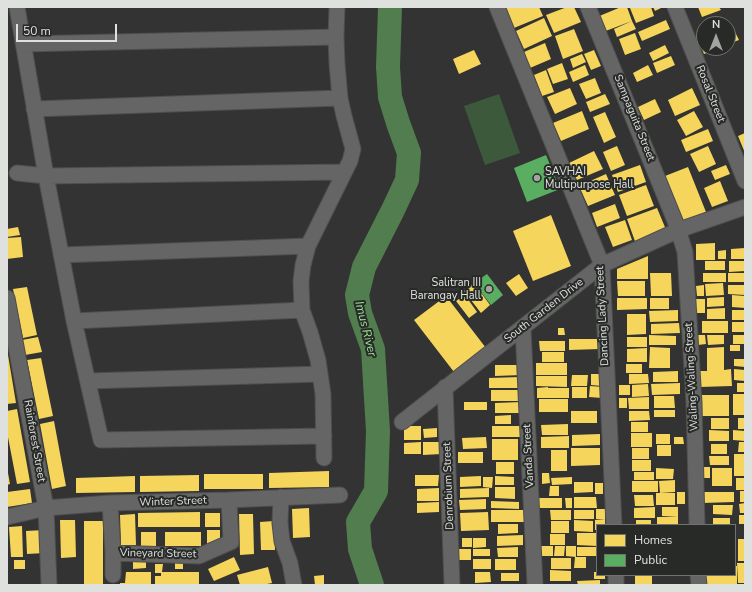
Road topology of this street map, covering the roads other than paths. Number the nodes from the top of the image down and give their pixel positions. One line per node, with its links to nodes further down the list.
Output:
1 (17, 7): 7 (street)
2 (337, 7): 6 (street)
3 (497, 7): 18 (street, Dancing Lady Street)
4 (588, 7): 15 (street, Sampaguita Street)
5 (675, 7): 13 (street, Rosal Street)
6 (336, 37): 7 (street); 8 (street)
7 (24, 44): 9 (street)
8 (340, 98): 9 (street); 10 (street)
9 (34, 109): 12 (street)
10 (344, 172): 12 (street); 16 (street)
11 (17, 173): 12 (street)
12 (46, 176): 17 (street)
13 (745, 181)
14 (745, 207): 15 (street, South Garden Drive)
15 (679, 230): 18 (street, South Garden Drive); 37 (street, Waling-Waling Street)
16 (308, 246): 17 (street); 20 (street)
17 (61, 254): 21 (street)
18 (602, 265): 22 (street, South Garden Drive); 36 (street, Dancing Lady Street)
19 (7, 298): 23 (street, Rainforest Street)
20 (302, 310): 21 (street); 24 (street)
21 (74, 321): 25 (street)
22 (523, 328): 26 (street, South Garden Drive); 43 (street, Vanda Street)
23 (10, 329): 34 (street, Rainforest Street)
24 (320, 374): 25 (street); 28 (street)
25 (88, 381): 28 (street)
26 (445, 387): 27 (street, South Garden Drive); 42 (street, Denrobium Street)
27 (402, 422)
28 (324, 436): 29 (street)
29 (324, 458)
30 (340, 495): 31 (street, Winter Street)
31 (281, 498): 32 (street, Winter Street); 41 (street)
32 (229, 500): 33 (street, Winter Street); 38 (street, Vineyard Street)
33 (110, 503): 34 (street, Winter Street); 38 (street, Vineyard Street)
34 (46, 508): 35 (street, Winter Street); 40 (street, Rainforest Street)
35 (7, 517)
36 (614, 524)
37 (697, 524)
38 (113, 553): 39 (street, Vineyard Street)
39 (113, 575)
40 (49, 585)
41 (294, 585)
42 (452, 585)
43 (535, 585)

